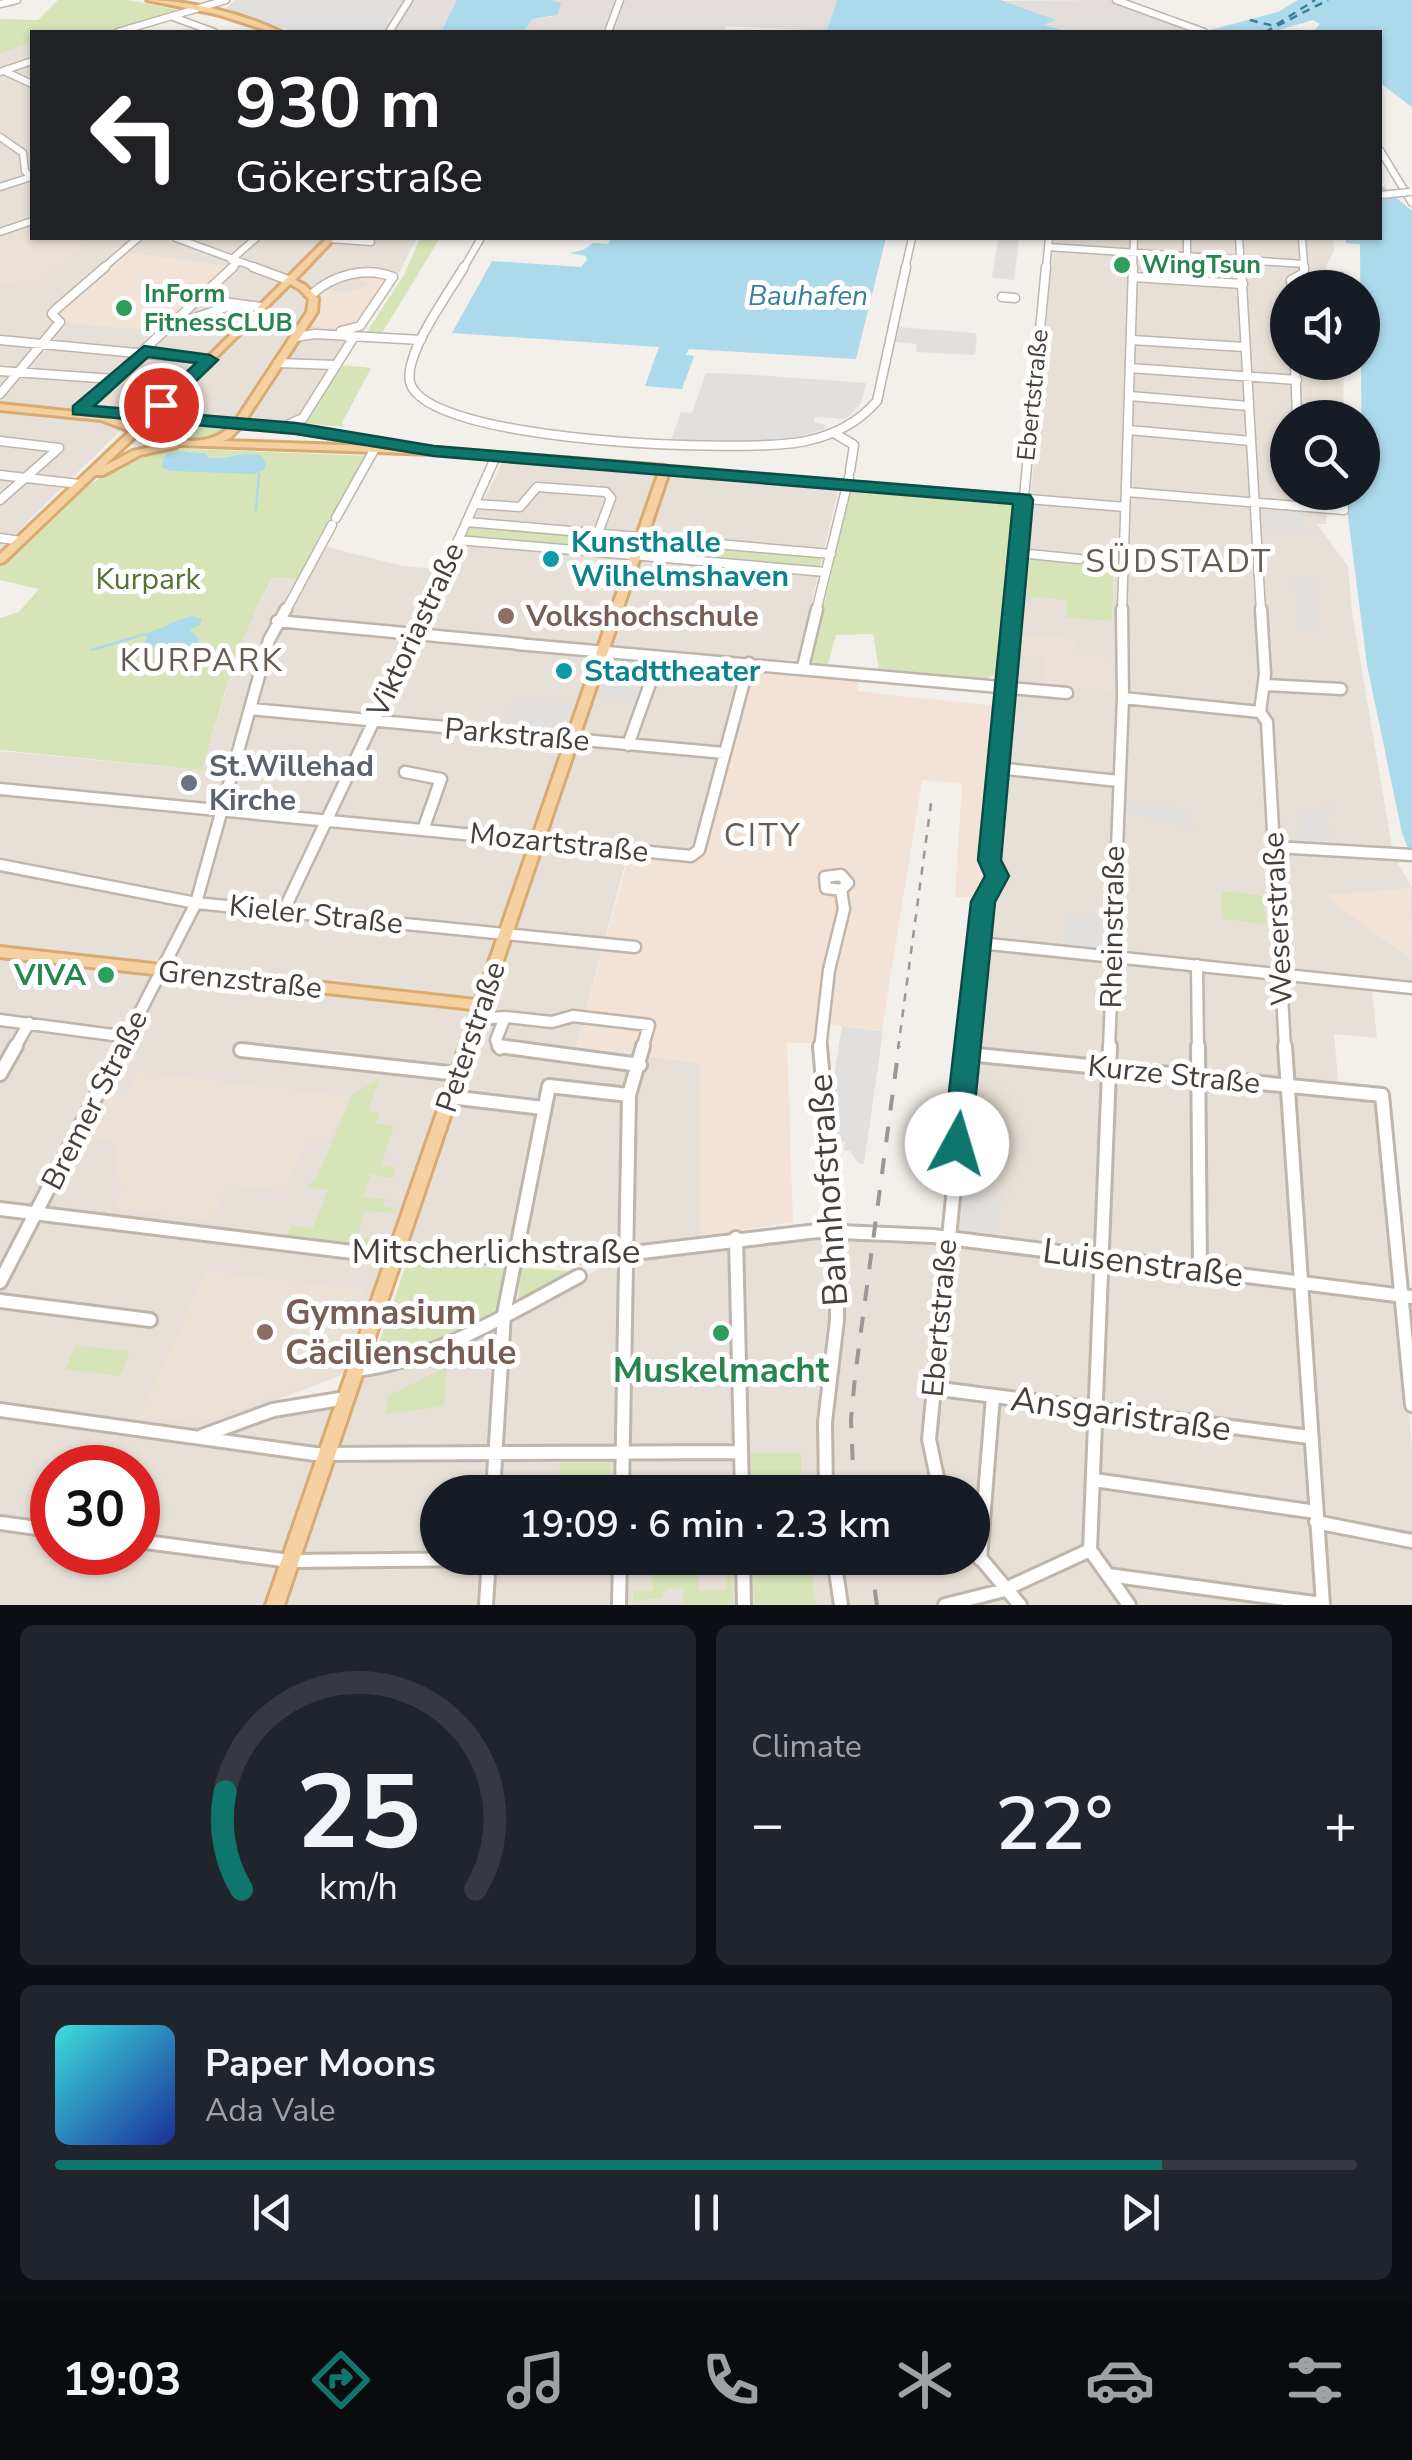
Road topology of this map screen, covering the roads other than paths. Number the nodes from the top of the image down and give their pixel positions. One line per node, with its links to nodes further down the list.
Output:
1 (17, 0): 7 (street)
2 (150, 0): 9 (main road)
3 (226, 0): 8 (street)
4 (408, 0): 16 (street)
5 (620, 0): 17 (street)
6 (1116, 0): 18 (street)
7 (0, 4)
8 (215, 8): 9 (main road); 15 (main road)
9 (200, 9): 10 (street)
10 (172, 17): 11 (street); 14 (street)
11 (144, 25): 12 (street); 13 (street)
12 (125, 30)
13 (155, 30)
14 (208, 30)
15 (272, 30)
16 (390, 30)
17 (609, 30)
18 (1198, 30)
19 (30, 62): 20 (street)
20 (2, 71): 21 (street)
21 (30, 83)
22 (0, 136): 23 (street)
23 (16, 147): 24 (street); 25 (street); 27 (street)
24 (0, 148)
25 (30, 150)
26 (1382, 153): 32 (street)
27 (30, 176)
28 (30, 179): 29 (street)
29 (0, 188)
30 (1411, 192): 31 (street, bridge)
31 (1382, 195)
32 (1412, 203)
33 (30, 222): 34 (street)
34 (0, 232)
35 (136, 240): 70 (street)
36 (186, 240): 51 (street)
37 (254, 240): 51 (street)
38 (328, 240): 55 (main road)
39 (350, 240): 46 (street)
40 (480, 240): 67 (street)
41 (912, 240): 99 (street)
42 (1134, 240): 48 (street, Rheinstraße)
43 (1186, 240): 49 (street)
44 (1239, 240): 50 (street, Weserstraße)
45 (1302, 240): 52 (street)
46 (371, 242)
47 (1048, 242): 48 (street); 115 (street, Ebertstraße)
48 (1133, 252): 49 (street); 54 (street, Rheinstraße)
49 (1187, 256): 50 (street)
50 (1241, 260): 52 (street); 56 (street, Weserstraße)
51 (234, 261): 55 (street); 60 (street)
52 (1304, 264): 53 (street)
53 (1304, 270)
54 (1133, 278): 56 (street); 69 (street, Rheinstraße)
55 (288, 280): 57 (main road); 62 (main road)
56 (1243, 284): 71 (street, Weserstraße)
57 (312, 297): 63 (main road); 65 (street)
58 (1002, 298): 59 (street)
59 (1015, 298)
60 (198, 299): 61 (street); 64 (street)
61 (235, 304): 62 (street); 64 (street)
62 (262, 306): 73 (main road)
63 (304, 324): 65 (street); 66 (main road)
64 (166, 327): 72 (street)
65 (342, 333): 66 (street); 67 (street); 75 (street)
66 (296, 337): 74 (main road)
67 (422, 338): 99 (street)
68 (0, 340): 70 (street)
69 (1132, 340): 71 (street); 76 (street, Rheinstraße)
70 (42, 343): 72 (street); 78 (street)
71 (1244, 347): 79 (street, Weserstraße)
72 (144, 351): 73 (street); 81 (street)
73 (210, 360): 86 (main road)
74 (278, 362): 75 (street); 94 (main road)
75 (336, 366): 92 (street)
76 (1130, 368): 79 (street); 84 (street, Rheinstraße)
77 (0, 371): 78 (street)
78 (18, 372): 81 (street); 83 (street)
79 (1245, 377): 80 (street); 88 (street, Weserstraße)
80 (1270, 378)
81 (114, 379): 89 (street)
82 (1297, 380): 85 (street)
83 (1, 392)
84 (1130, 396): 88 (street); 97 (street, Rheinstraße)
85 (1297, 400)
86 (161, 405): 90 (main road); 91 (main road)
87 (0, 406): 89 (main road); 96 (main road)
88 (1248, 406): 102 (street, Weserstraße)
89 (80, 410): 90 (main road)
90 (125, 414): 91 (main road)
91 (150, 416): 93 (main road); 96 (main road)
92 (303, 418): 95 (street); 98 (street)
93 (221, 422): 94 (main road); 100 (main road)
94 (238, 424): 95 (main road); 100 (main road)
95 (283, 428): 98 (main road)
96 (136, 430): 103 (main road); 112 (main road)
97 (1129, 430): 102 (street); 113 (street, Rheinstraße)
98 (310, 431): 106 (main road)
99 (834, 432): 111 (street)
100 (226, 436): 104 (main road)
101 (0, 441): 110 (street)
102 (1252, 441): 116 (street, Weserstraße)
103 (186, 443): 104 (main road); 112 (main road)
104 (204, 444): 105 (main road)
105 (374, 450): 106 (main road); 132 (street, Bremer Straße)
106 (434, 451): 107 (main road)
107 (496, 456): 108 (main road); 118 (street, Viktoriastraße)
108 (665, 469): 111 (street); 122 (main road, Peterstraße)
109 (0, 475): 110 (street)
110 (30, 477): 112 (street); 114 (street)
111 (849, 477): 115 (street); 127 (street)
112 (79, 484): 125 (main road)
113 (1127, 492): 116 (street); 119 (street, Rheinstraße)
114 (0, 500)
115 (1023, 500): 119 (street); 126 (street, Ebertstraße)
116 (1253, 502): 117 (street); 138 (street, Weserstraße)
117 (1270, 503)
118 (474, 506): 120 (street, Viktoriastraße); 121 (street)
119 (1125, 507): 142 (street, Rheinstraße)
120 (467, 522): 121 (street); 124 (street, Viktoriastraße)
121 (598, 533): 122 (street)
122 (642, 537): 127 (street); 128 (main road, Peterstraße)
123 (0, 538): 125 (street)
124 (458, 540): 128 (street); 133 (street, Viktoriastraße)
125 (20, 541): 130 (main road)
126 (1019, 553): 129 (street); 139 (street, Ebertstraße)
127 (831, 554): 131 (street)
128 (634, 556): 131 (street); 134 (main road, Peterstraße)
129 (1078, 559)
130 (0, 560)
131 (826, 572): 137 (street)
132 (277, 621): 133 (street); 143 (street, Bremer Straße)
133 (416, 634): 134 (street); 145 (street, Viktoriastraße)
134 (600, 651): 135 (street); 146 (main road, Peterstraße)
135 (667, 657): 136 (street); 147 (street)
136 (748, 663): 137 (street); 148 (street)
137 (803, 667): 139 (street)
138 (1265, 685): 140 (street); 144 (street, Weserstraße)
139 (1004, 686): 141 (street); 149 (street, Ebertstraße)
140 (1341, 689)
141 (1067, 693)
142 (1123, 698): 144 (street); 151 (street, Rheinstraße)
143 (250, 709): 145 (street, Parkstraße); 153 (street, Bremer Straße)
144 (1260, 712): 157 (street, Weserstraße)
145 (374, 722): 146 (street, Parkstraße); 154 (street, Viktoriastraße)
146 (573, 740): 147 (street, Parkstraße); 156 (main road, Peterstraße)
147 (628, 744): 148 (street, Parkstraße)
148 (724, 753): 156 (street, Mozartstraße)
149 (997, 768): 151 (street); 164 (street, Ebertstraße)
150 (405, 772): 155 (street, Mozartstraße)
151 (1118, 781): 167 (street, Rheinstraße)
152 (0, 789): 153 (street, Mozartstraße)
153 (220, 811): 154 (street, Mozartstraße); 161 (street, Bremer Straße)
154 (324, 822): 155 (street, Mozartstraße); 162 (street, Viktoriastraße)
155 (422, 830): 156 (street, Mozartstraße)
156 (538, 840): 163 (main road, Peterstraße)
157 (1274, 847): 158 (street); 170 (street, Weserstraße)
158 (1407, 855)
159 (0, 865): 161 (street, Kieler Straße)
160 (841, 890): 190 (street, Bahnhofstraße)
161 (196, 903): 162 (street, Kieler Straße); 169 (street, Bremer Straße)
162 (284, 912): 163 (street, Kieler Straße)
163 (506, 935): 165 (street, Kieler Straße); 172 (main road, Peterstraße)
164 (979, 943): 167 (street); 178 (street, Ebertstraße)
165 (635, 946)
166 (0, 952): 169 (main road, Grenzstraße)
167 (1112, 957): 168 (street); 180 (street, Rheinstraße)
168 (1197, 966): 170 (street); 183 (street)
169 (161, 971): 172 (main road, Grenzstraße); 176 (street, Bremer Straße)
170 (1281, 974): 171 (street); 184 (street, Weserstraße)
171 (1412, 988)
172 (479, 1012): 173 (street, Grenzstraße); 182 (main road, Peterstraße)
173 (504, 1017): 179 (street); 179 (street, Grenzstraße)
174 (0, 1020): 175 (street)
175 (29, 1024): 176 (street); 181 (street)
176 (128, 1036): 189 (street, Bremer Straße)
177 (241, 1050): 182 (street)
178 (967, 1054): 180 (street, Kurze Straße); 193 (street, Ebertstraße)
179 (640, 1065): 185 (street)
180 (1109, 1069): 183 (street, Kurze Straße); 197 (street, Rheinstraße)
181 (0, 1074)
182 (458, 1074): 186 (main road, Peterstraße)
183 (1198, 1078): 184 (street, Kurze Straße); 198 (street)
184 (1288, 1086): 201 (street, Weserstraße); 202 (street, Kurze Straße)
185 (630, 1095): 187 (street); 194 (street)
186 (450, 1097): 187 (street); 196 (main road, Peterstraße)
187 (544, 1108): 195 (street)
188 (0, 1210): 189 (street, Mitscherlichstraße)
189 (36, 1214): 196 (street, Mitscherlichstraße); 200 (street, Bremer Straße)
190 (837, 1231): 191 (street, Mitscherlichstraße); 192 (street, Mitscherlichstraße); 222 (street, Bahnhofstraße)
191 (874, 1232): 193 (street, Luisenstraße)
192 (736, 1238): 194 (street, Mitscherlichstraße); 215 (street)
193 (948, 1238): 197 (street, Luisenstraße); 207 (street, Ebertstraße)
194 (627, 1254): 195 (street, Mitscherlichstraße); 216 (street)
195 (514, 1256): 196 (street, Mitscherlichstraße); 204 (street)
196 (394, 1257): 206 (main road, Peterstraße)
197 (1103, 1257): 198 (street, Luisenstraße); 212 (street, Rheinstraße)
198 (1200, 1270): 201 (street, Luisenstraße)
199 (579, 1276): 204 (street)
200 (0, 1282)
201 (1298, 1282): 202 (street, Luisenstraße); 214 (street, Weserstraße)
202 (1407, 1297): 210 (street)
203 (0, 1301): 205 (street)
204 (504, 1314): 206 (street); 218 (street)
205 (150, 1320)
206 (356, 1370): 209 (main road, Peterstraße)
207 (933, 1388): 208 (street, Ansgaristraße); 223 (street, Ebertstraße)
208 (993, 1396): 212 (street, Ansgaristraße); 224 (street)
209 (346, 1398): 213 (street); 217 (main road, Peterstraße)
210 (1412, 1405)
211 (0, 1410): 213 (street)
212 (1098, 1411): 214 (street, Ansgaristraße); 225 (street, Rheinstraße)
213 (202, 1436): 217 (street)
214 (1309, 1437): 226 (street, Weserstraße)
215 (741, 1452): 216 (street); 221 (street)
216 (622, 1453): 218 (street); 220 (street)
217 (327, 1454): 218 (street); 233 (main road, Peterstraße)
218 (496, 1456): 219 (street)
219 (495, 1475)
220 (622, 1475)
221 (742, 1475)
222 (826, 1475)
223 (936, 1475)
224 (984, 1475)
225 (1094, 1480): 226 (street); 231 (street, Rheinstraße)
226 (1316, 1517): 229 (street); 242 (street, Weserstraße)
227 (0, 1522): 228 (street)
228 (30, 1527)
229 (1412, 1541)
230 (160, 1544): 233 (street)
231 (1090, 1550): 239 (street); 240 (street)
232 (420, 1559): 233 (street)
233 (290, 1562): 243 (main road, Peterstraße)
234 (990, 1569): 240 (street)
235 (488, 1575): 244 (street)
236 (620, 1575): 245 (street)
237 (743, 1575): 246 (street)
238 (837, 1575): 247 (street)
239 (1108, 1575): 242 (street); 250 (street)
240 (1008, 1589): 241 (street); 249 (street)
241 (976, 1603): 248 (street)
242 (1323, 1604)
243 (275, 1605)
244 (486, 1605)
245 (619, 1605)
246 (744, 1605)
247 (841, 1605)
248 (945, 1605)
249 (1020, 1605)
250 (1130, 1605)

